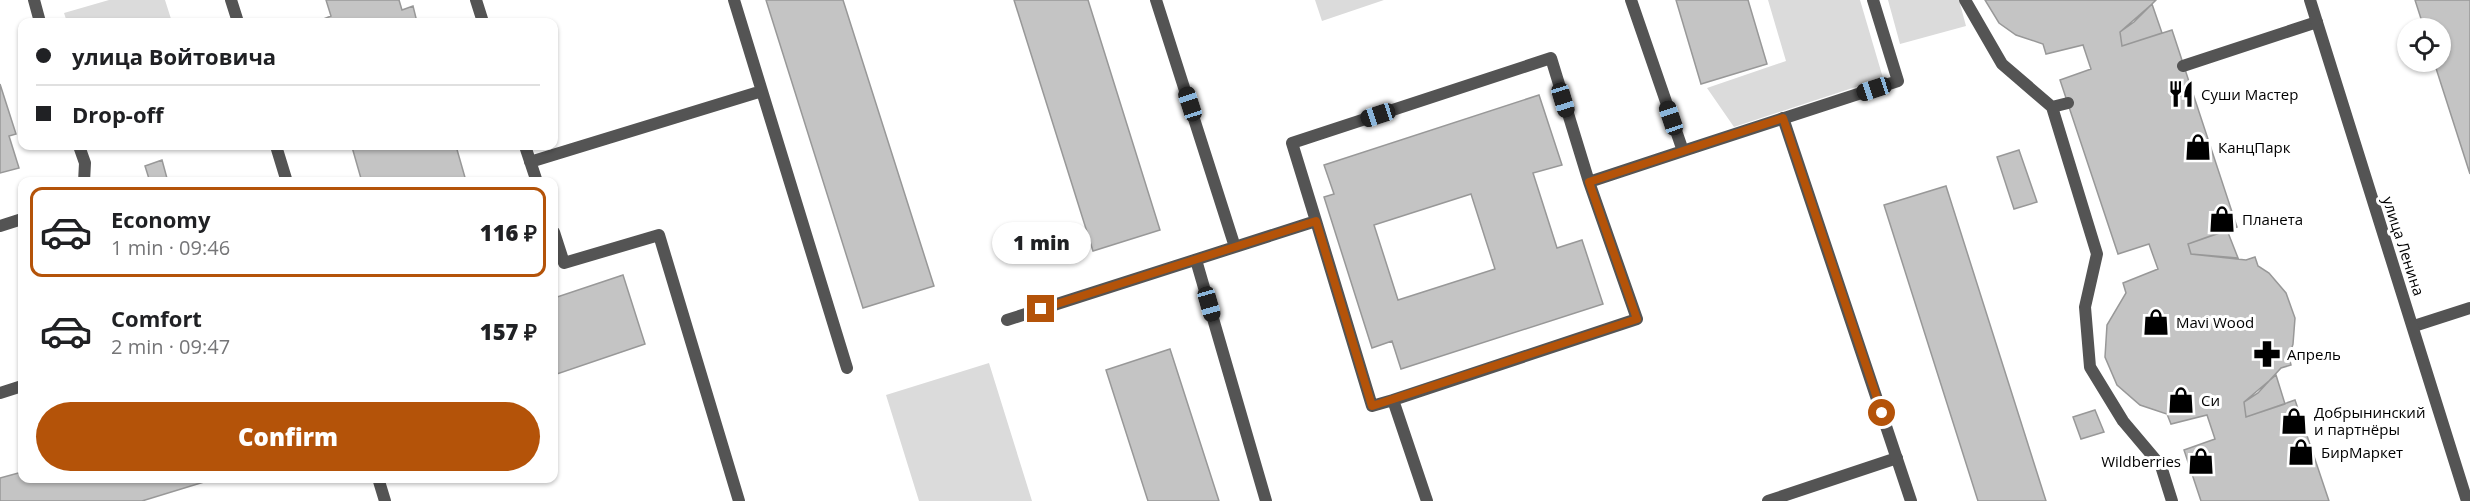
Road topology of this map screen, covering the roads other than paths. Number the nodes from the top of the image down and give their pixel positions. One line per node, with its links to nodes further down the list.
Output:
1 (34, 0): 10 (street)
2 (231, 0): 11 (street)
3 (476, 0): 12 (street)
4 (734, 0): 15 (street)
5 (1156, 0): 32 (street)
6 (1631, 0): 22 (street)
7 (1873, 0): 18 (street)
8 (1965, 0): 17 (street)
9 (2310, 0): 13 (street, улица Ленина)
10 (39, 18)
11 (237, 18)
12 (482, 18)
13 (2317, 22): 14 (street); 36 (street, улица Ленина)
14 (2183, 66)
15 (762, 91): 23 (street); 37 (street)
16 (2068, 103): 17 (street)
17 (2052, 107): 49 (street)
18 (1783, 118): 22 (street); 41 (street)
19 (80, 150): 24 (street)
20 (277, 150): 25 (street)
21 (526, 150): 23 (street)
22 (1683, 151): 27 (street)
23 (530, 162): 26 (street)
24 (84, 177)
25 (285, 177)
26 (535, 177)
27 (1589, 182): 29 (street); 40 (street)
28 (18, 220): 30 (street)
29 (1316, 221): 32 (street); 40 (street)
30 (0, 226)
31 (558, 244): 44 (street)
32 (1235, 247): 33 (street)
33 (1196, 260): 35 (street); 45 (street)
34 (2470, 308): 36 (street)
35 (1007, 320)
36 (2414, 326): 50 (street, улица Ленина)
37 (847, 368)
38 (18, 387): 39 (street)
39 (0, 393)
40 (1393, 400): 46 (street)
41 (1897, 458): 47 (street); 48 (street)
42 (380, 483): 43 (street)
43 (385, 501)
44 (739, 501)
45 (1266, 501)
46 (1426, 501)
47 (1768, 501)
48 (1911, 501)
49 (2172, 501)
50 (2468, 501)

